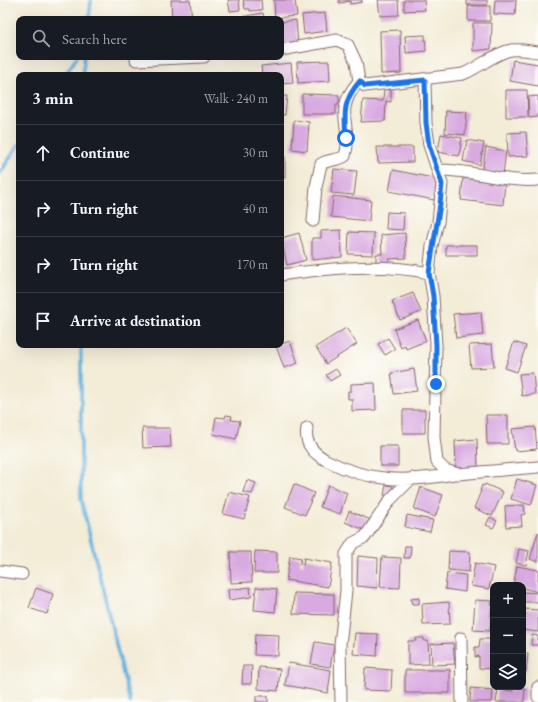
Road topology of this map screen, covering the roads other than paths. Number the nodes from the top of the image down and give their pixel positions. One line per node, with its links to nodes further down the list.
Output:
1 (284, 49): 4 (street)
2 (538, 52): 3 (street)
3 (425, 80): 4 (street); 5 (street)
4 (360, 81): 7 (street)
5 (437, 170): 6 (street); 8 (street)
6 (538, 180)
7 (313, 221)
8 (429, 273): 9 (street); 12 (street)
9 (284, 275)
10 (307, 428): 13 (street)
11 (538, 466): 12 (street)
12 (458, 474): 13 (street)
13 (412, 478): 17 (street)
14 (0, 571): 15 (street)
15 (22, 574)
16 (461, 638): 18 (street)
17 (341, 702)
18 (462, 702)

